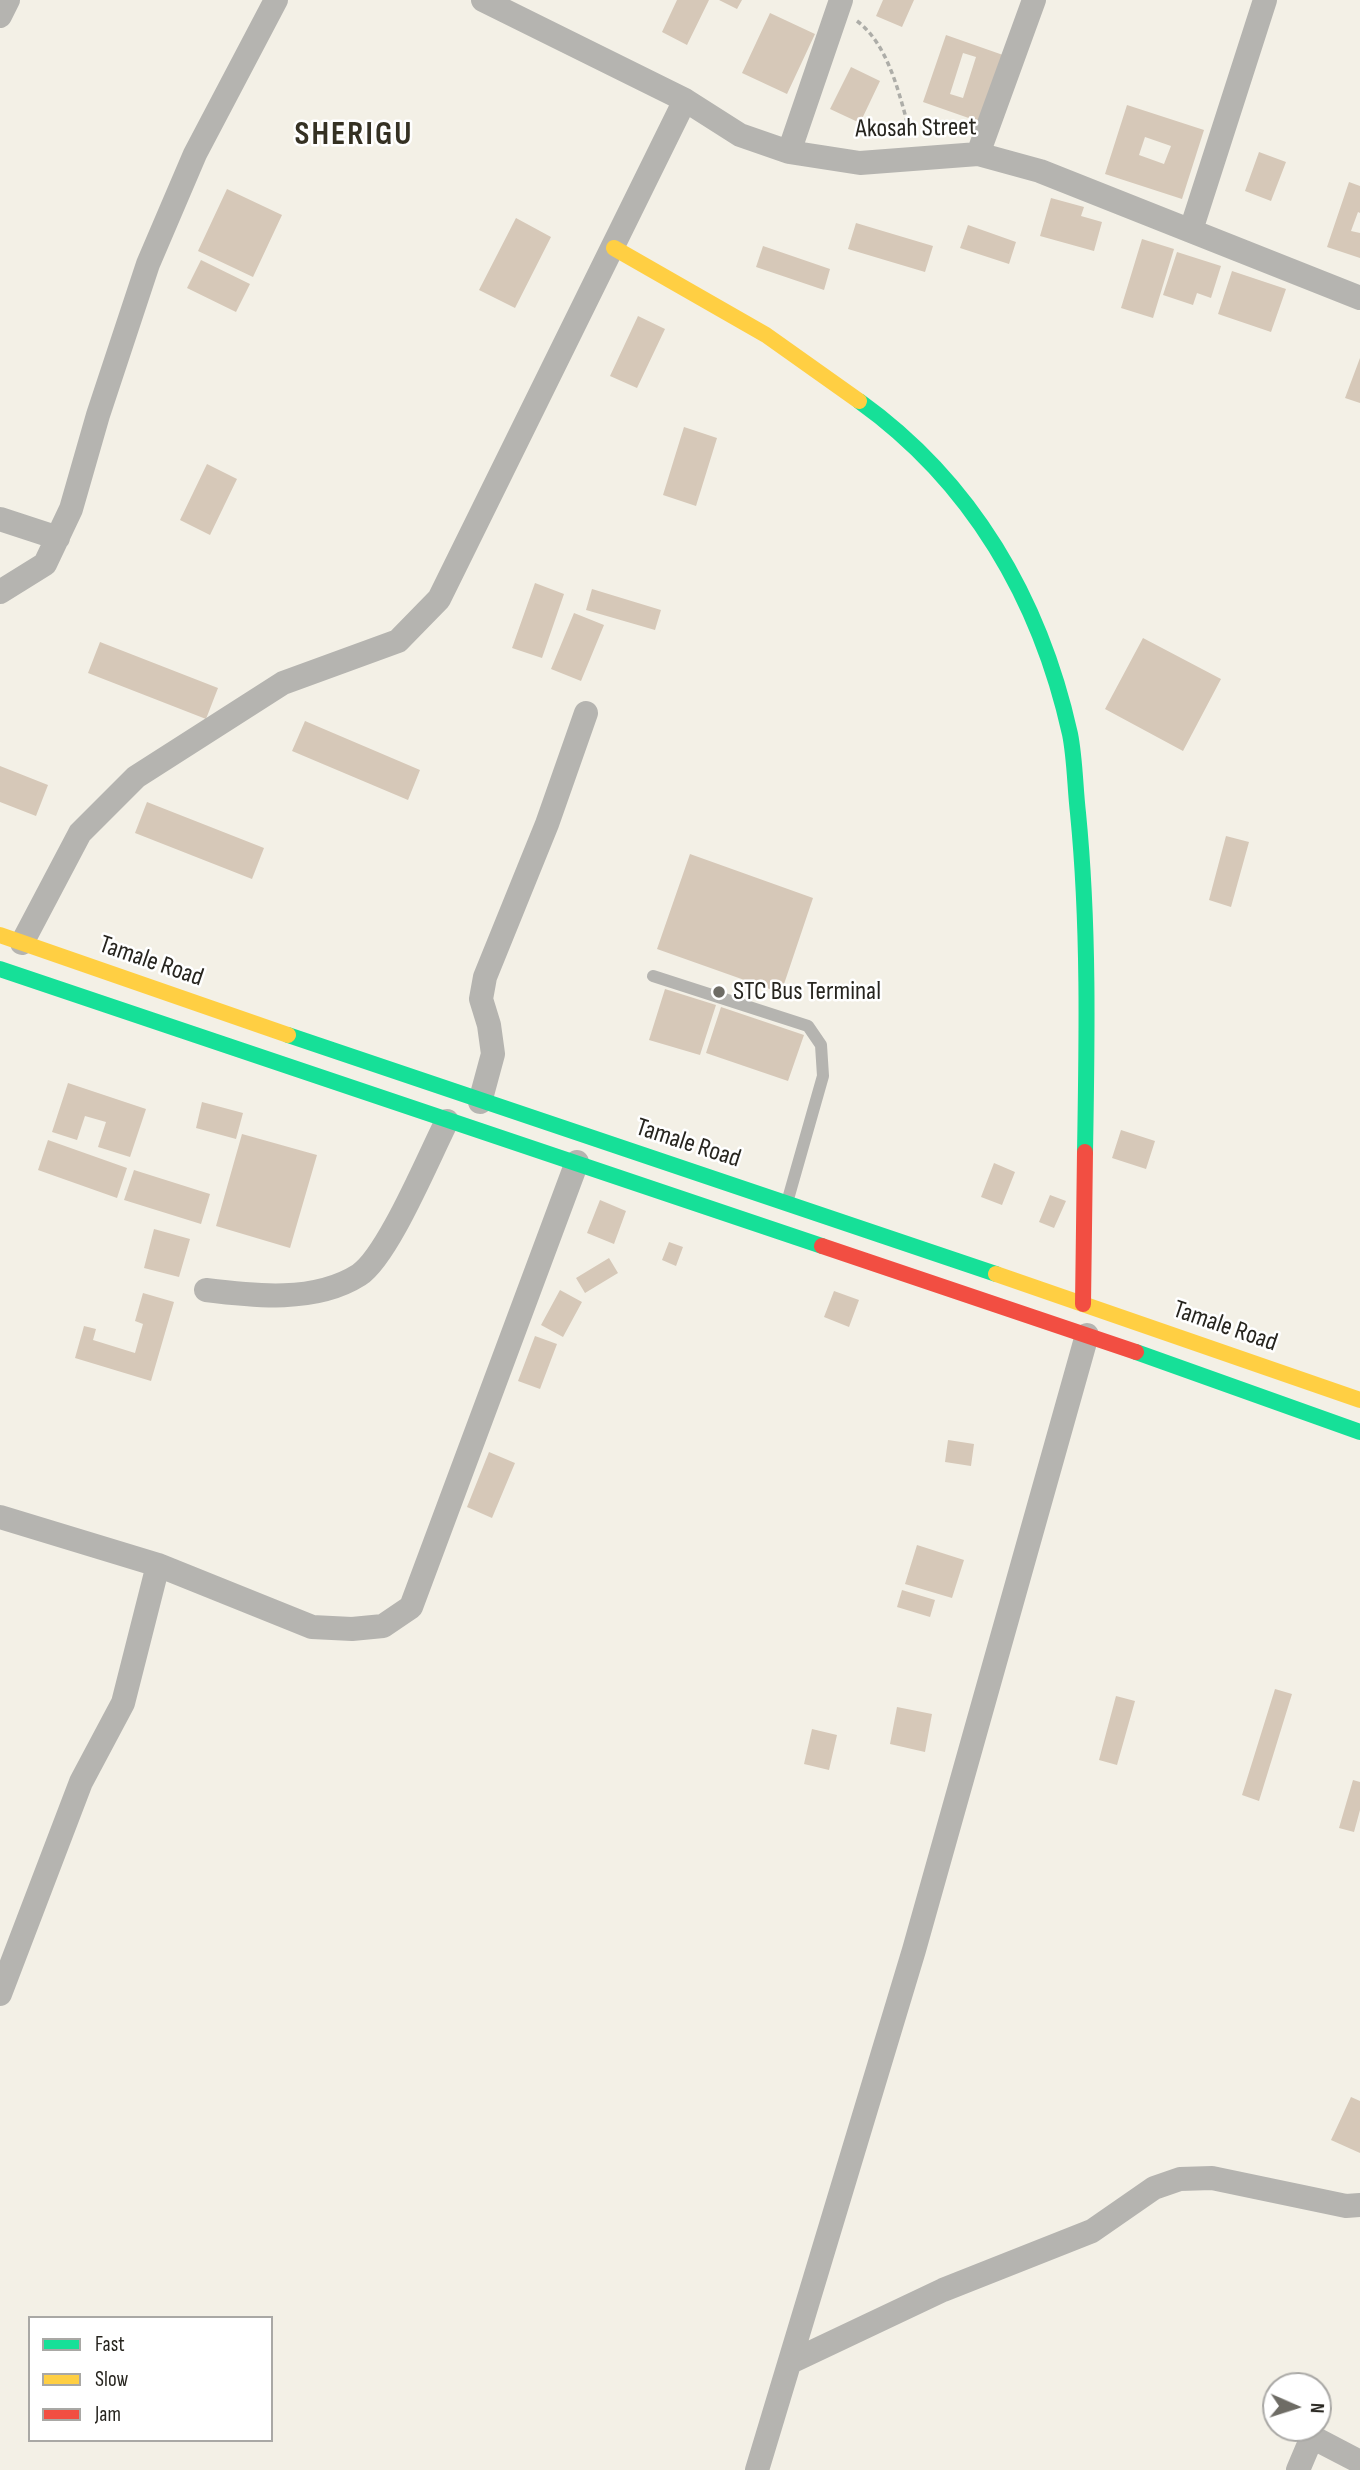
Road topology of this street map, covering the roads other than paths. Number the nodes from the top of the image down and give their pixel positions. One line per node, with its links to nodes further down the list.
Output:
1 (8, 0): 7 (street)
2 (276, 0): 15 (street)
3 (483, 0): 8 (street, Akosah Street)
4 (1034, 0): 10 (street)
5 (1265, 0): 11 (street)
6 (840, 4): 9 (street)
7 (0, 16)
8 (685, 100): 9 (street, Akosah Street); 12 (street)
9 (789, 152): 10 (street, Akosah Street)
10 (978, 154): 11 (street, Akosah Street)
11 (1191, 230): 13 (street, Akosah Street)
12 (614, 247): 18 (street); 28 (main road)
13 (1360, 298)
14 (0, 519): 15 (street)
15 (58, 538): 16 (street)
16 (0, 592)
17 (586, 713): 21 (street)
18 (11, 939): 21 (main road, Tamale Road)
19 (0, 969): 22 (main road, Tamale Road)
20 (653, 976): 25 (lane)
21 (480, 1102): 24 (main road, Tamale Road)
22 (447, 1121): 23 (main road, Tamale Road); 27 (street)
23 (577, 1162): 26 (main road, Tamale Road); 35 (street)
24 (758, 1193): 25 (main road, Tamale Road); 26 (main road)
25 (787, 1202): 28 (main road, Tamale Road)
26 (749, 1221): 29 (main road, Tamale Road)
27 (206, 1290)
28 (1083, 1304): 30 (main road, Tamale Road)
29 (1087, 1335): 32 (main road, Tamale Road); 38 (street)
30 (1316, 1385): 31 (main road, Tamale Road); 32 (main road)
31 (1360, 1400)
32 (1306, 1414): 33 (main road, Tamale Road)
33 (1360, 1433)
34 (0, 1517): 35 (street)
35 (158, 1565): 36 (street)
36 (0, 1994)
37 (1360, 2205): 38 (street)
38 (793, 2361): 40 (street)
39 (1360, 2462): 41 (street)
40 (757, 2470)
41 (1298, 2470)

